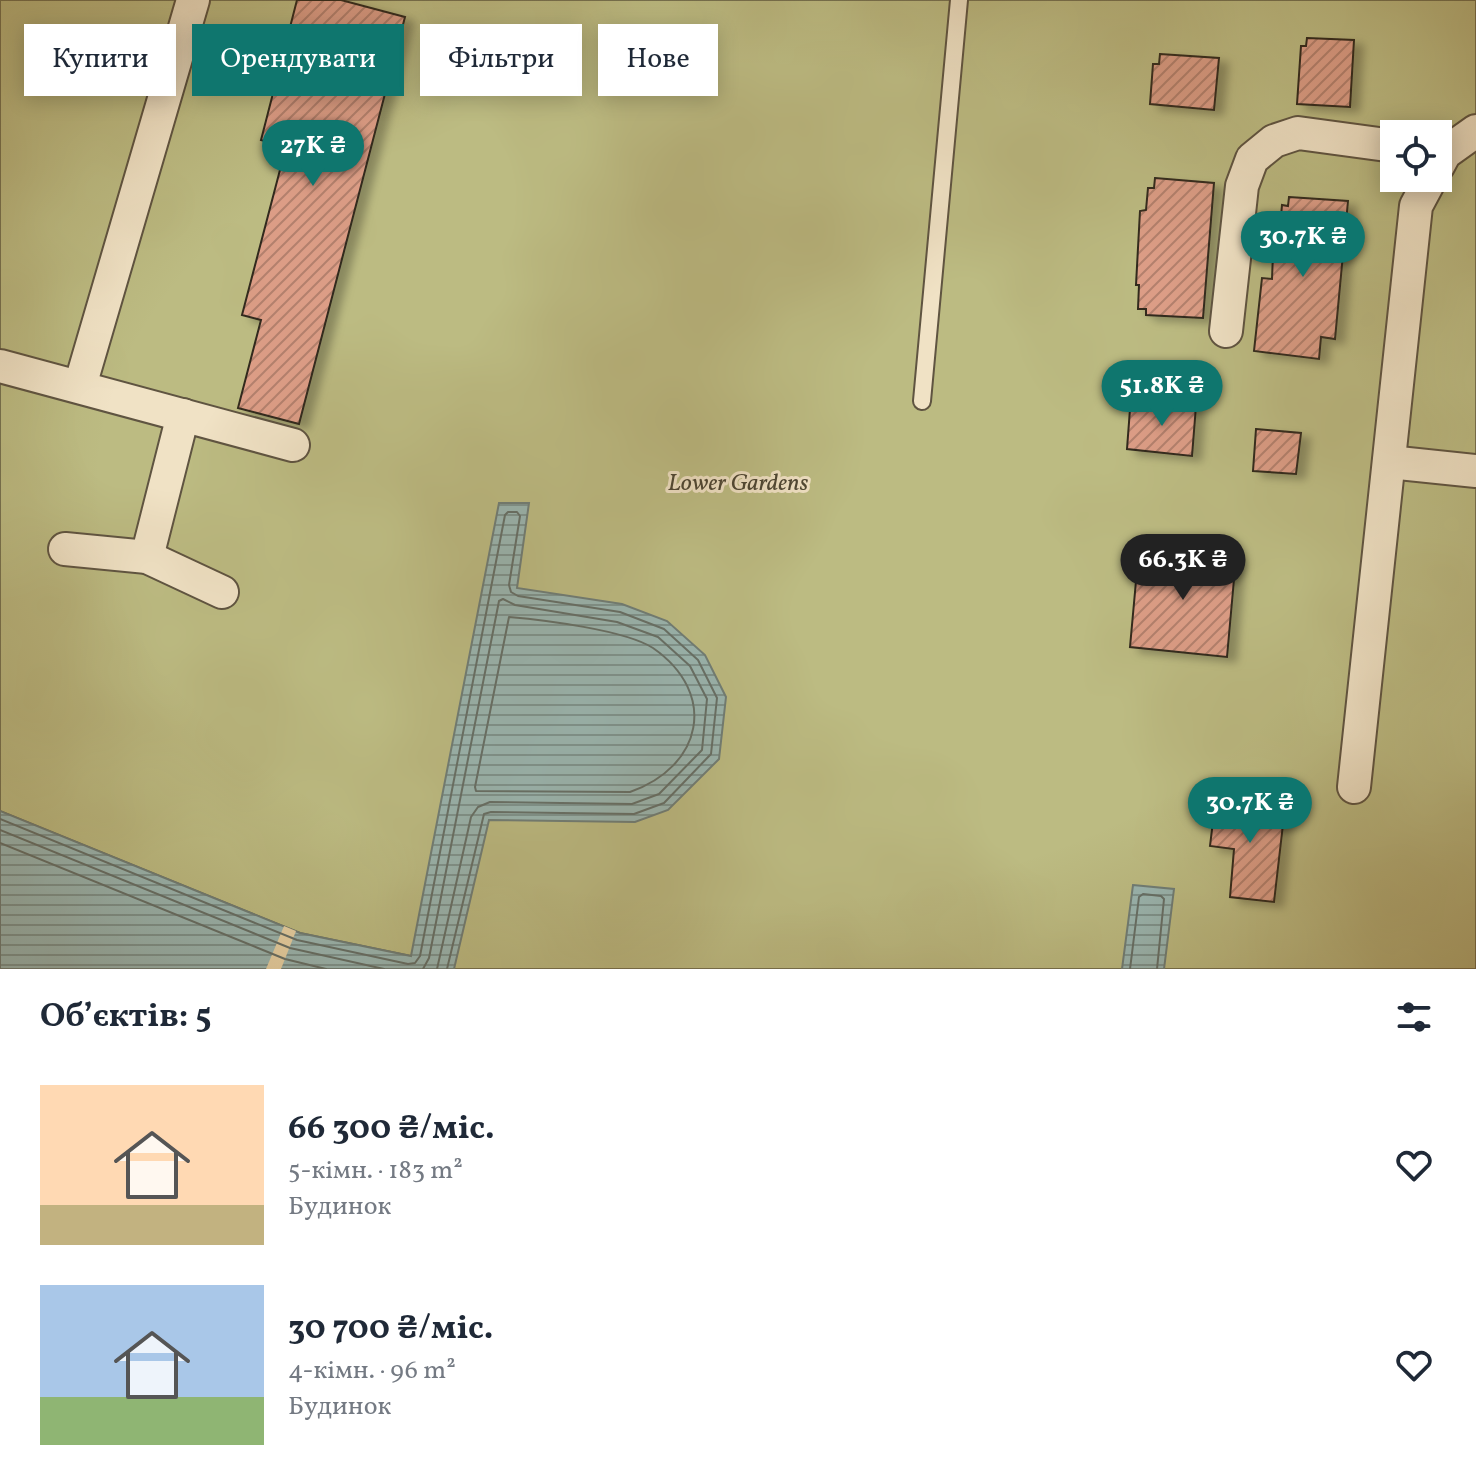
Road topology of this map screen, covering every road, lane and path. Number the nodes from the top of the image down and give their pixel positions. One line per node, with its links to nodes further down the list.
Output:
1 (193, 0): 9 (street)
2 (959, 0): 10 (lane)
3 (1476, 131): 5 (street)
4 (1380, 144): 7 (street)
5 (1452, 151)
6 (1423, 192): 13 (street)
7 (1226, 331)
8 (0, 366): 9 (street)
9 (80, 386): 11 (street)
10 (922, 401)
11 (183, 415): 12 (street); 16 (street)
12 (293, 445)
13 (1389, 462): 14 (street); 18 (street)
14 (1476, 471)
15 (65, 549): 16 (street)
16 (147, 557): 17 (street)
17 (222, 592)
18 (1354, 787)

